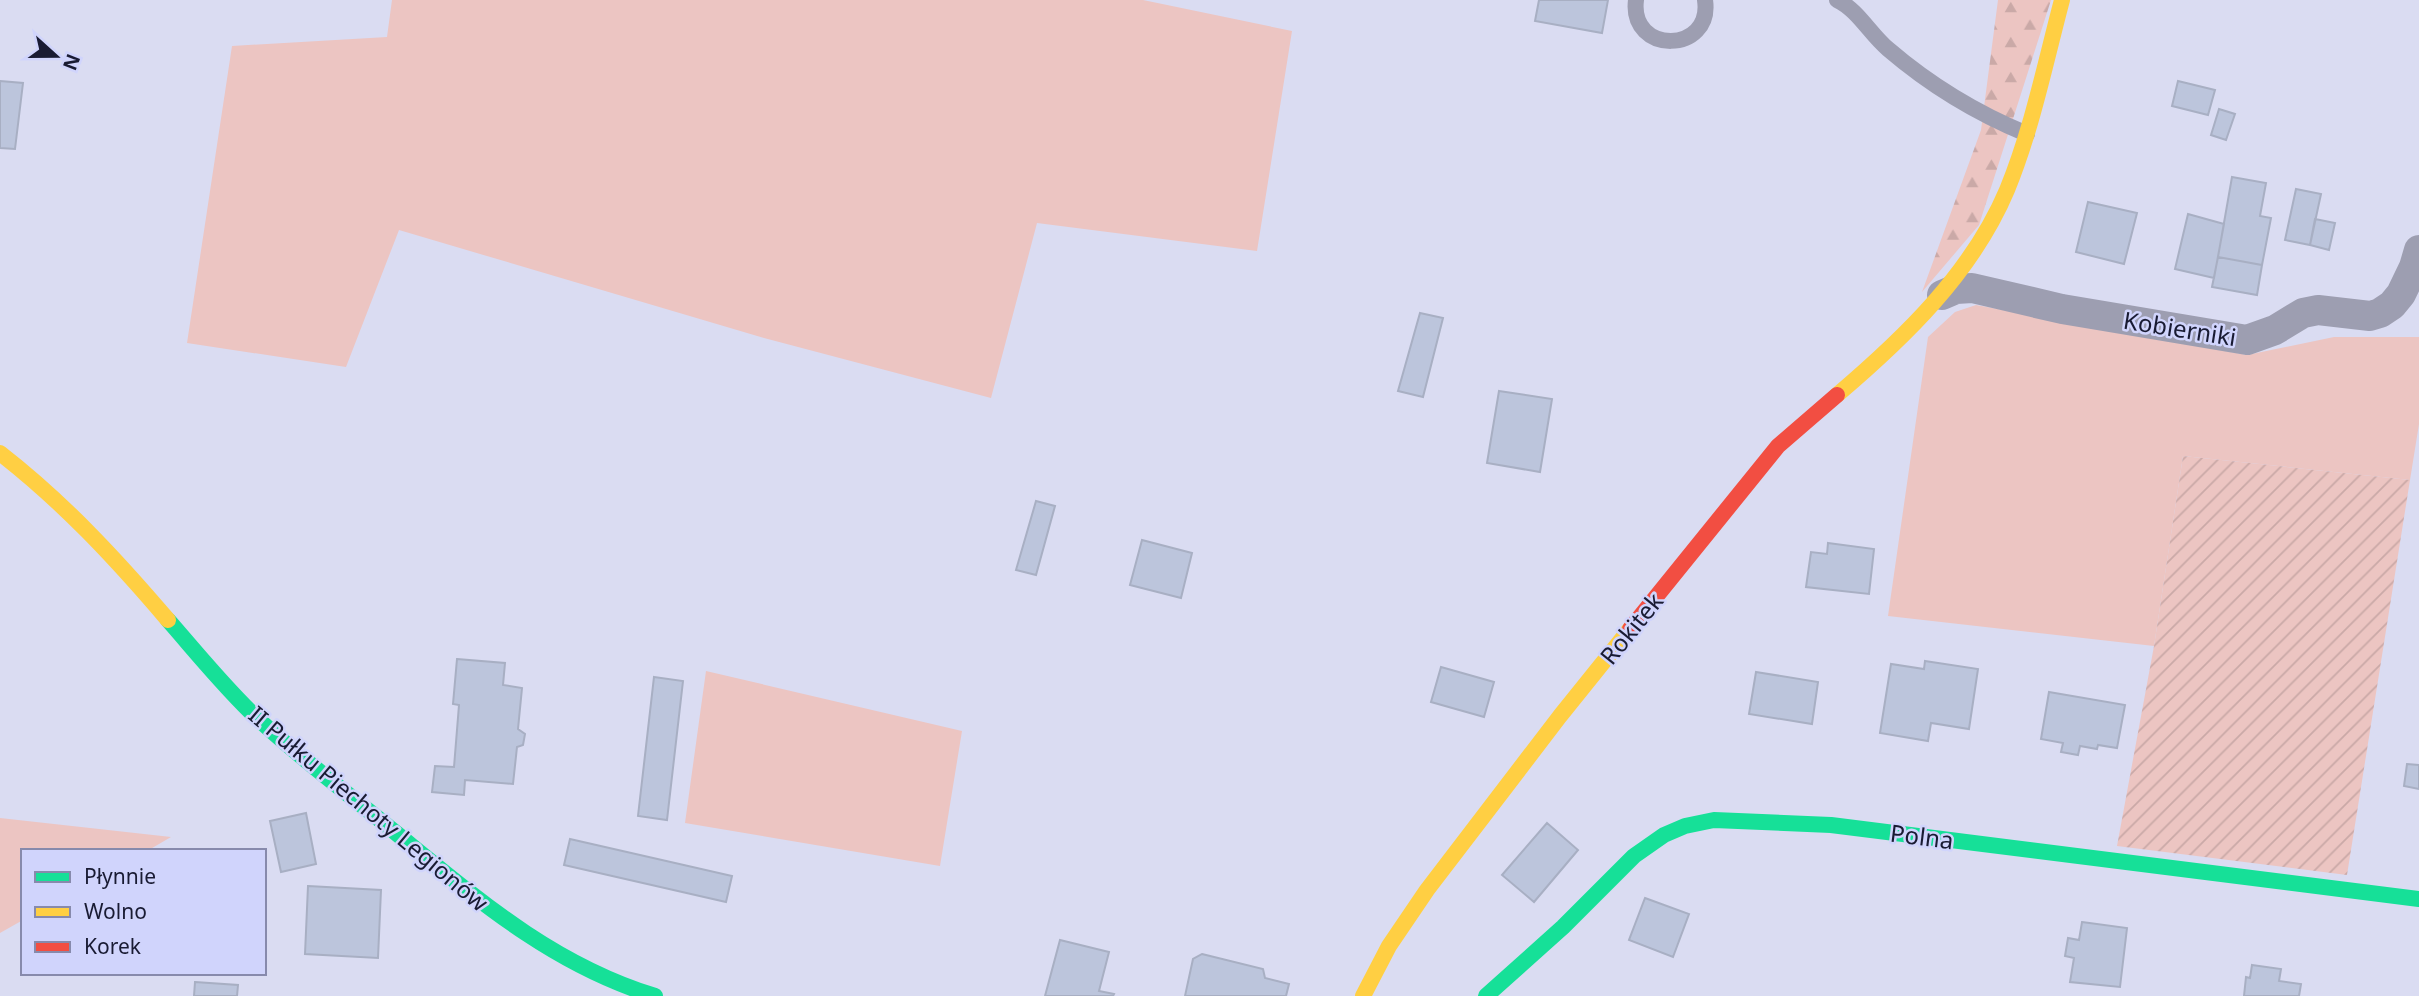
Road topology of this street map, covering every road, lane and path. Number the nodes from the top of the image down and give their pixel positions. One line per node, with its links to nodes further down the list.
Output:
1 (1636, 0): 2 (lane)
2 (1705, 0)
3 (1837, 0): 5 (lane)
4 (2062, 0): 5 (street, Rokitek)
5 (2027, 134): 7 (street, Rokitek)
6 (2419, 250): 7 (street, Kobierniki)
7 (1942, 295): 12 (street, Rokitek)
8 (0, 453): 10 (street, II Pułku Piechoty Legionów)
9 (2419, 899): 13 (street, Polna)
10 (605, 988): 11 (street, II Pułku Piechoty Legionów)
11 (655, 996)
12 (1363, 996)
13 (1486, 996)

